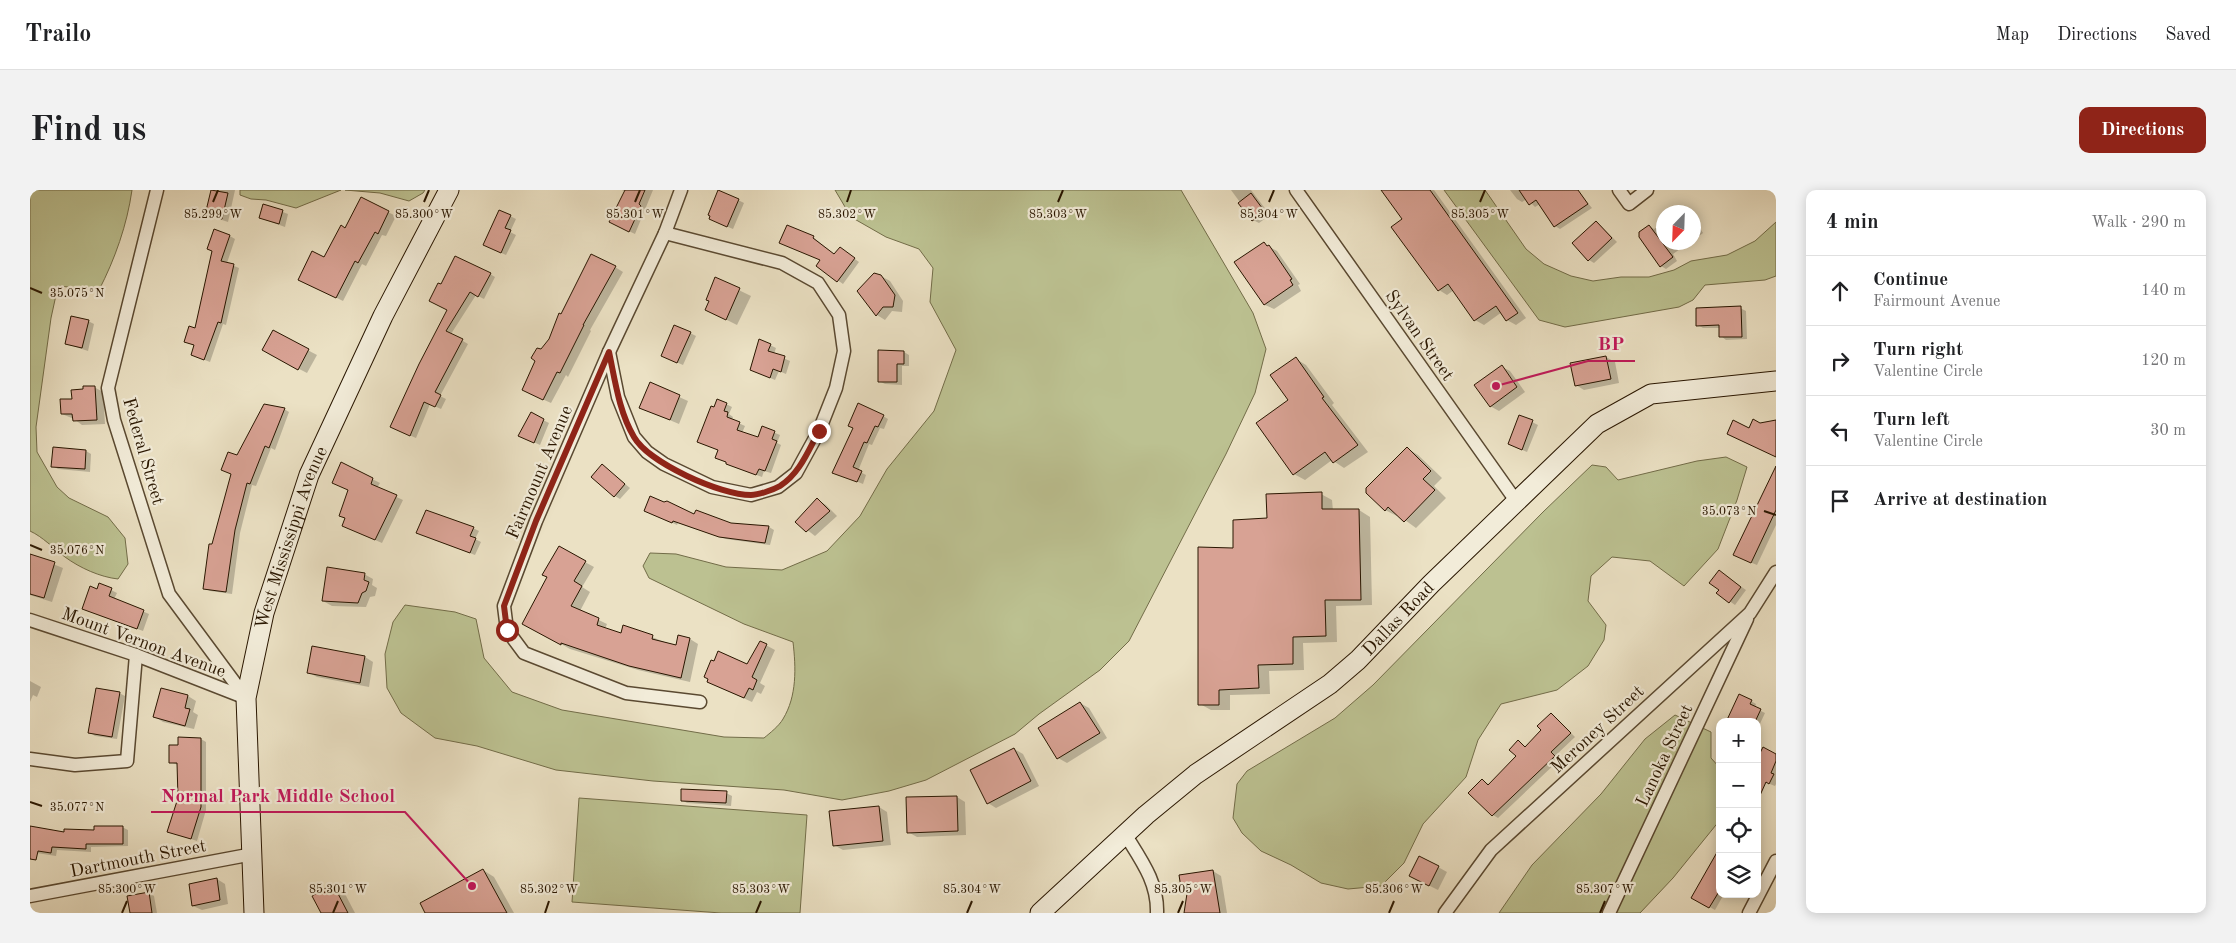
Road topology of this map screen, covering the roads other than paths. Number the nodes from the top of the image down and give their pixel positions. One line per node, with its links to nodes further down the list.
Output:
1 (157, 190): 15 (street, Federal Street)
2 (449, 190): 15 (street, West Mississippi Avenue)
3 (681, 190): 7 (street, Fairmount Avenue)
4 (1296, 190): 10 (street, Sylvan Street)
5 (1619, 190): 6 (street)
6 (1647, 190)
7 (665, 233): 8 (street, Fairmount Avenue); 8 (street)
8 (609, 352): 16 (street, Fairmount Avenue)
9 (1776, 381): 10 (street, Dallas Road)
10 (1516, 500): 18 (street, Dallas Road)
11 (1776, 572): 12 (street, Meroney Street)
12 (1750, 613): 25 (street, Meroney Street); 26 (street, Lanoka Street)
13 (30, 620): 14 (street, Mount Vernon Avenue)
14 (136, 655): 15 (street, Mount Vernon Avenue); 17 (street)
15 (246, 698): 19 (street, West Mississippi Avenue)
16 (700, 702)
17 (30, 759)
18 (1125, 834): 23 (street, Dallas Road); 24 (street)
19 (253, 854): 21 (street, Dartmouth Street); 22 (street, West Mississippi Avenue)
20 (1775, 866): 27 (street)
21 (30, 896)
22 (254, 913)
23 (1040, 913)
24 (1157, 913)
25 (1445, 913)
26 (1609, 913)
27 (1749, 913)

